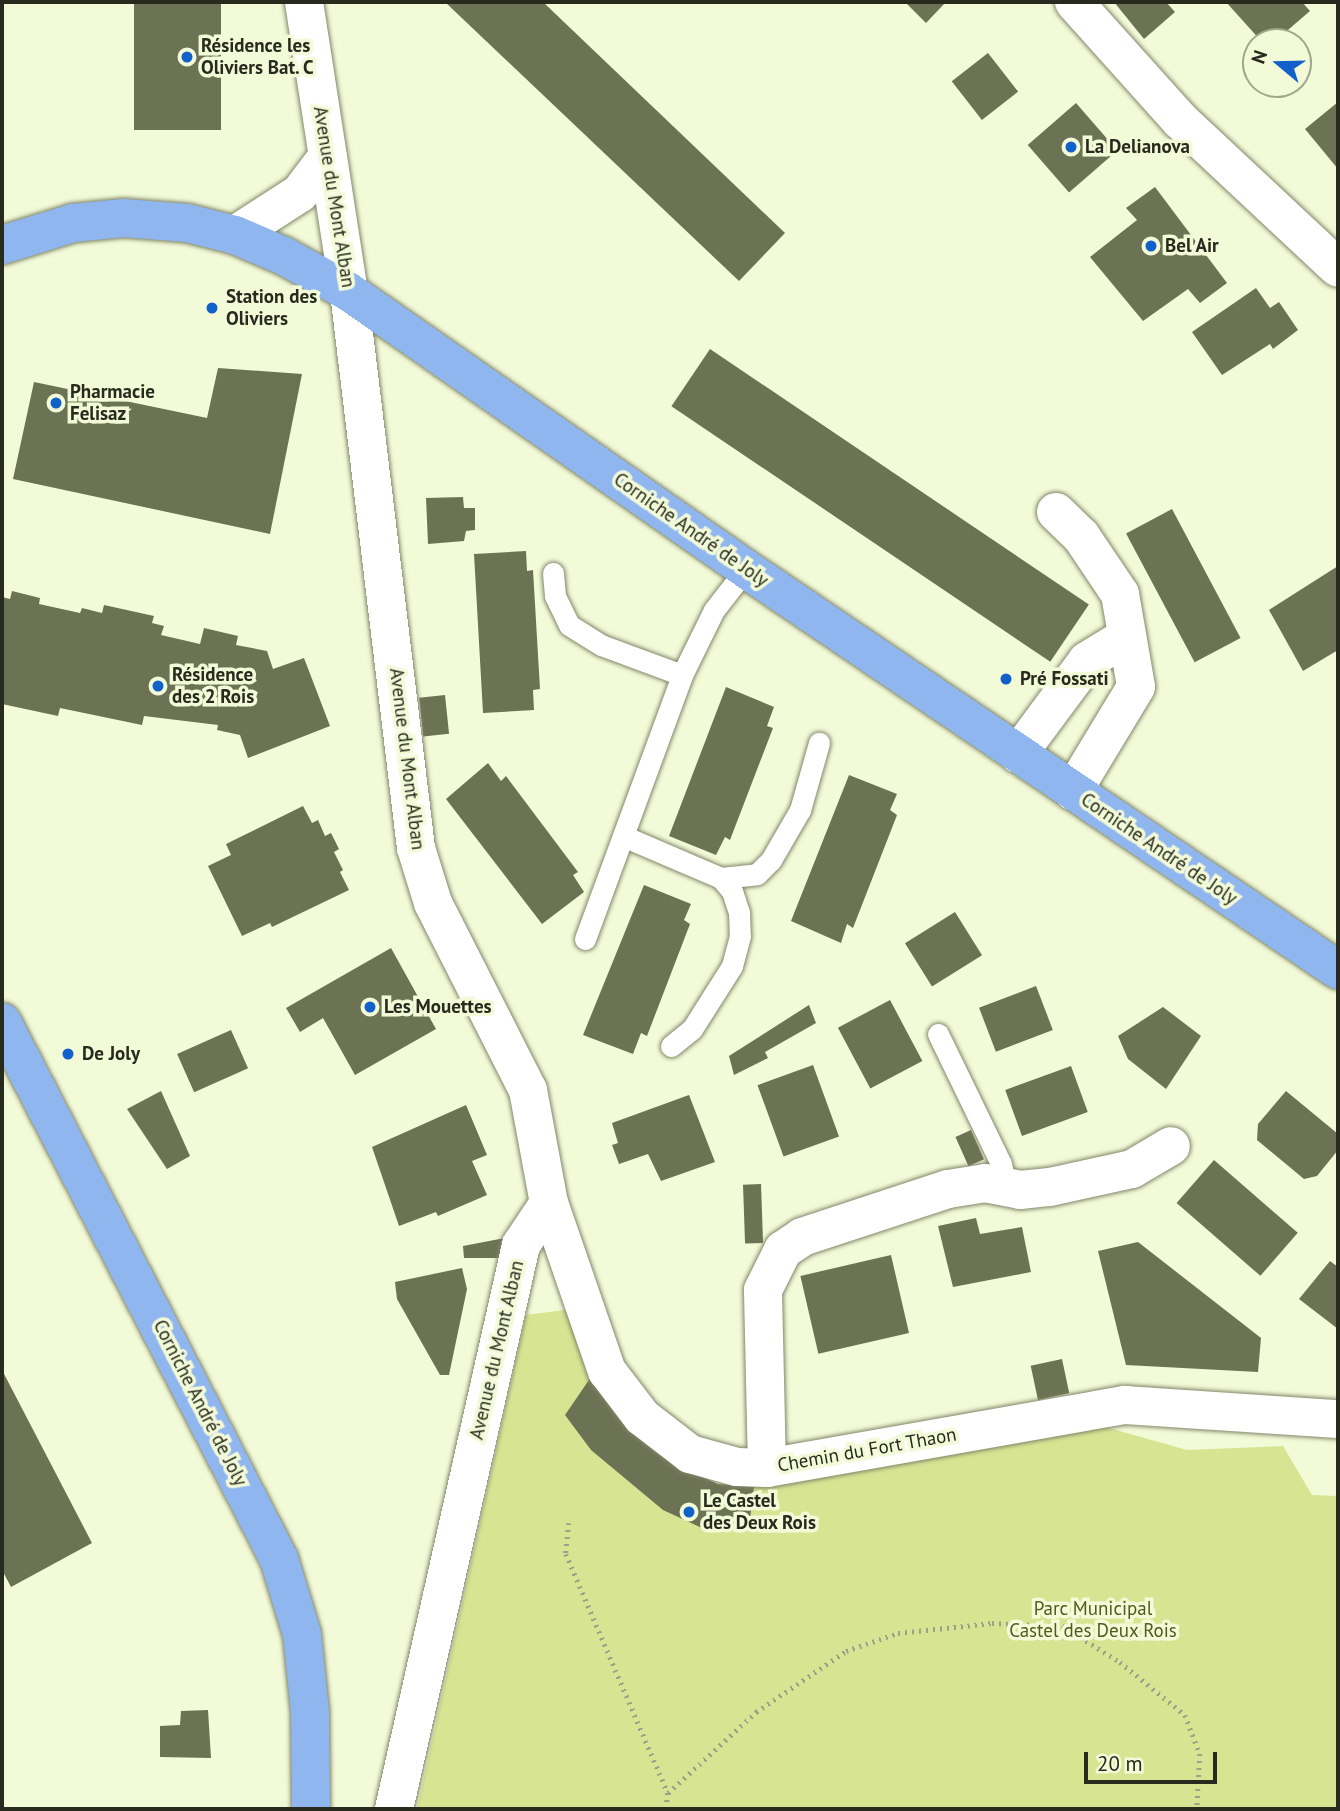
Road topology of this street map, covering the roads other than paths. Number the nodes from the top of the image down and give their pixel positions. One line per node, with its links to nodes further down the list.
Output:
1 (304, 2): 3 (street, Avenue du Mont Alban)
2 (1074, 2): 6 (street)
3 (328, 156): 4 (street); 7 (street, Avenue du Mont Alban)
4 (235, 235): 5 (main road, Corniche André de Joly); 7 (main road, Corniche André de Joly)
5 (2, 245)
6 (1338, 268)
7 (349, 292): 9 (main road, Corniche André de Joly); 25 (street, Avenue du Mont Alban)
8 (1056, 512): 11 (street)
9 (746, 569): 12 (lane); 14 (main road, Corniche André de Joly)
10 (553, 573): 12 (lane)
11 (1126, 636): 14 (street); 15 (street)
12 (682, 675): 16 (lane)
13 (818, 743): 17 (lane)
14 (1018, 754): 15 (main road, Corniche André de Joly)
15 (1073, 790): 19 (main road, Corniche André de Joly)
16 (623, 836): 17 (lane); 18 (lane)
17 (721, 878): 22 (lane)
18 (585, 939)
19 (1338, 970)
20 (2, 1022): 28 (main road, Corniche André de Joly)
21 (938, 1034): 24 (lane)
22 (671, 1046)
23 (1171, 1146): 24 (street)
24 (1006, 1187): 27 (street)
25 (550, 1203): 27 (street, Chemin du Fort Thaon); 29 (street, Avenue du Mont Alban)
26 (1338, 1419): 27 (street, Chemin du Fort Thaon)
27 (767, 1468)
28 (311, 1809)
29 (394, 1809)

